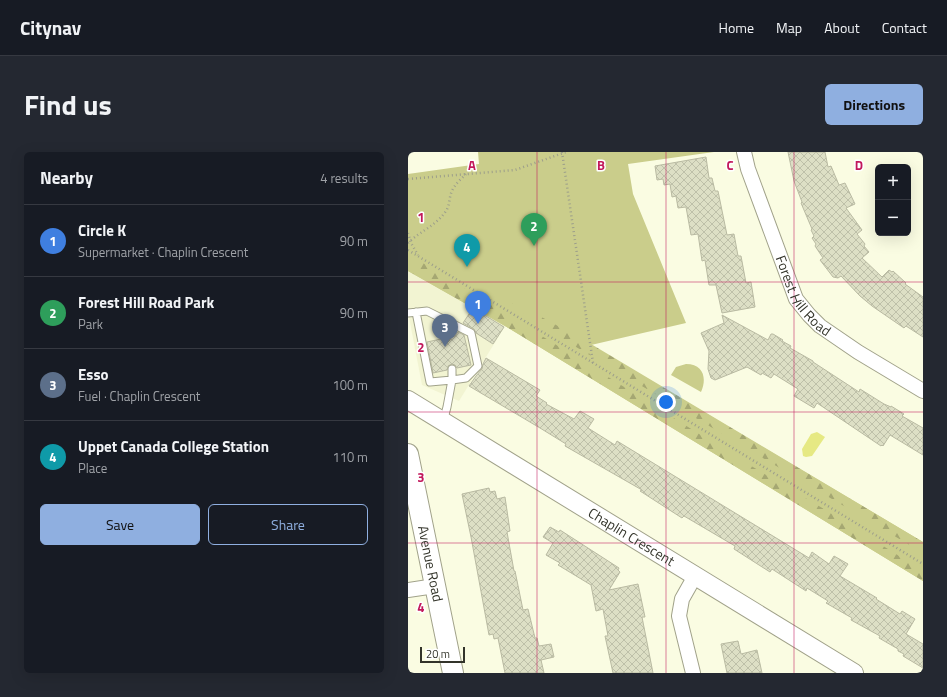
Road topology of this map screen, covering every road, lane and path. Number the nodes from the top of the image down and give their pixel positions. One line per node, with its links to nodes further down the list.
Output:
1 (564, 152): 3 (path); 12 (path)
2 (744, 152): 15 (street, Forest Hill Road)
3 (466, 174): 4 (path); 6 (path)
4 (408, 179)
5 (408, 233): 6 (path)
6 (409, 242): 8 (path)
7 (408, 250): 8 (path)
8 (420, 257): 12 (path)
9 (412, 312): 10 (lane); 14 (lane)
10 (443, 320): 11 (lane); 14 (lane)
11 (446, 338)
12 (593, 363): 19 (path)
13 (452, 369): 14 (lane)
14 (452, 380): 17 (lane)
15 (923, 391)
16 (408, 400): 17 (street, Chaplin Crescent)
17 (443, 422): 20 (street, Chaplin Crescent)
18 (408, 454): 21 (main road, Avenue Road)
19 (923, 564)
20 (695, 576): 24 (street); 25 (street, Chaplin Crescent)
21 (435, 586): 22 (street); 23 (main road, Avenue Road)
22 (408, 590)
23 (453, 673)
24 (693, 673)
25 (854, 673)

